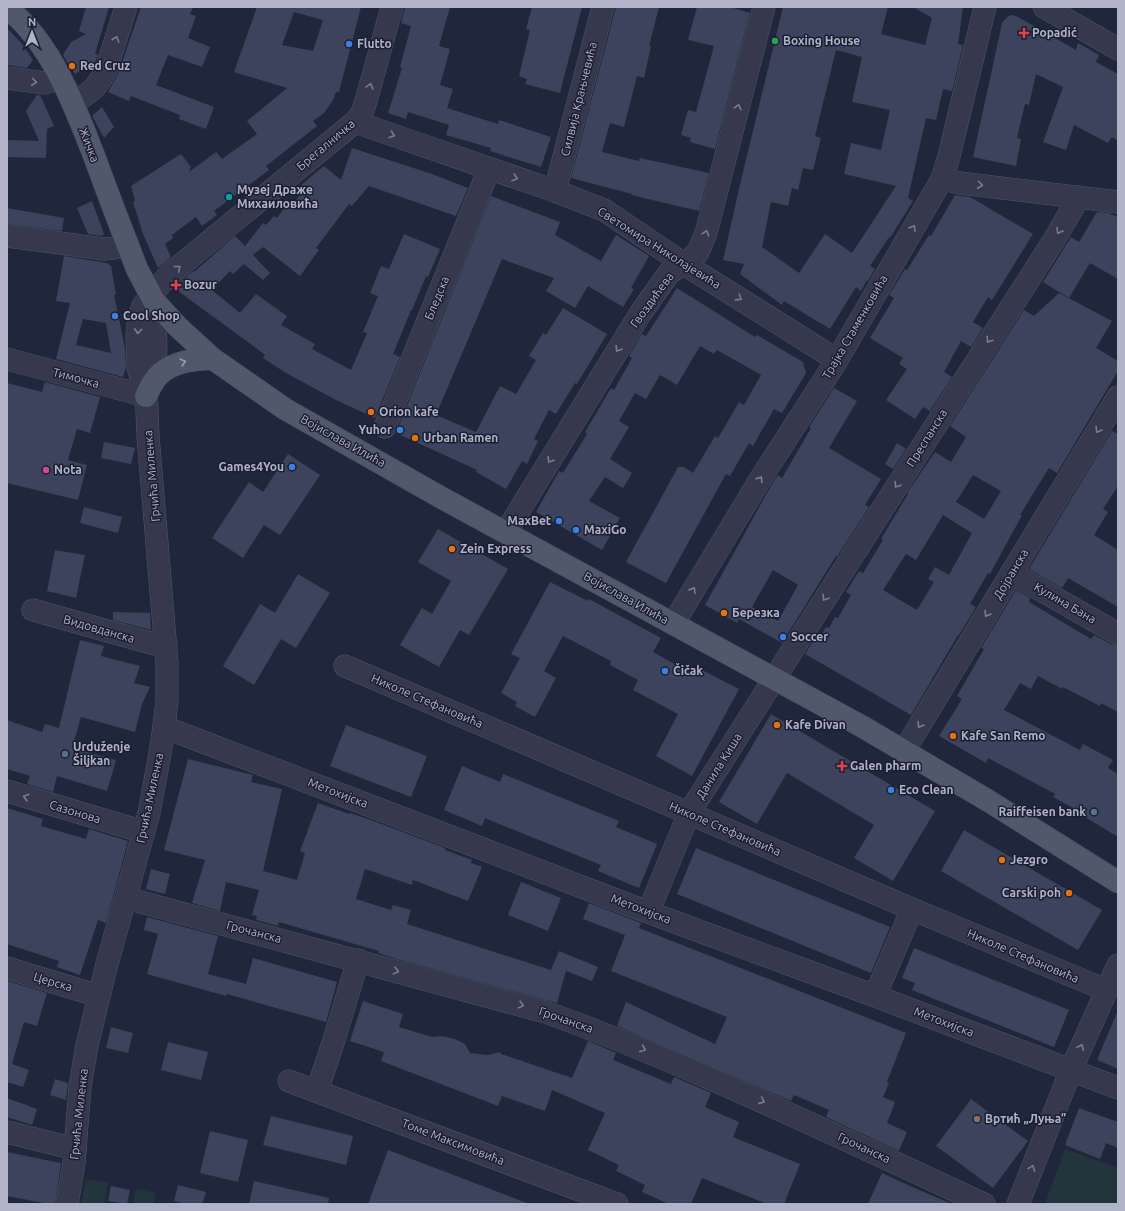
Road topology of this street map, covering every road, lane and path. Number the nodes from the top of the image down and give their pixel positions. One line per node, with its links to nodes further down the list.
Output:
1 (126, 7): 11 (street, one-way to 1)
2 (392, 7): 12 (street, Брегалничка, one-way to 2)
3 (603, 7): 15 (street, Силвија Крањчевића)
4 (764, 7): 20 (street, Гвоздићева, one-way to 4)
5 (985, 7): 14 (street, Трајка Стаменковића)
6 (1044, 7): 8 (street)
7 (7, 8): 10 (main road, Жичка)
8 (1118, 49)
9 (7, 78): 10 (street, one-way to 10)
10 (60, 79): 11 (main road, Жичка)
11 (73, 103): 19 (main road, Жичка)
12 (355, 122): 13 (street, Светомира Николајевића, one-way to 13); 21 (street, Брегалничка, one-way to 12)
13 (489, 169): 15 (street, Светомира Николајевића, one-way to 15); 27 (street, Бледска)
14 (942, 179): 16 (street, one-way to 16); 24 (street, Трајка Стаменковића, one-way to 14)
15 (555, 192): 20 (street, Светомира Николајевића)
16 (1079, 197): 17 (street); 35 (street, Преспанска, one-way to 35)
17 (1118, 202)
18 (7, 236): 19 (street)
19 (127, 243): 21 (main road, Жичка)
20 (684, 264): 24 (street, Светомира Николајевића, one-way to 24); 28 (street, Гвоздићева, one-way to 28)
21 (150, 295): 23 (main road, Војислава Илића); 25 (street, Грчића Миленка)
22 (7, 359): 25 (street, Тимочка)
23 (213, 359): 25 (main road, one-way to 23); 28 (main road, Војислава Илића)
24 (837, 360): 31 (street, Трајка Стаменковића, one-way to 24)
25 (146, 391): 33 (street, Грчића Миленка)
26 (1115, 408): 29 (street, Дојранска, one-way to 29)
27 (385, 427)
28 (506, 532): 31 (main road, Војислава Илића)
29 (1011, 573): 32 (street, Кулина Бана); 37 (street, Дојранска, one-way to 37)
30 (33, 610): 33 (street, Видовданска)
31 (673, 624): 35 (main road, Војислава Илића)
32 (1118, 634)
33 (166, 644): 36 (street, Грчића Миленка)
34 (345, 666): 39 (street, Николе Стефановића)
35 (774, 678): 37 (main road, Војислава Илића); 39 (street, Данила Киша)
36 (164, 727): 40 (street, Грчића Миленка); 43 (street, Метохијска)
37 (904, 751): 41 (main road, Војислава Илића)
38 (7, 791): 40 (street, Сазонова, one-way to 38)
39 (689, 813): 43 (street, Данила Киша); 44 (street, Николе Стефановића)
40 (144, 832): 42 (street, Грчића Миленка)
41 (1118, 882)
42 (126, 898): 45 (street, Грочанска); 49 (street, Грчића Миленка)
43 (651, 909): 50 (street, Метохијска)
44 (912, 909): 48 (street, Николе Стефановића); 50 (street)
45 (358, 960): 54 (street); 59 (street, Грочанска, one-way to 59)
46 (1118, 964): 48 (street)
47 (7, 968): 49 (street, Церска)
48 (1106, 990): 51 (street, one-way to 48)
49 (99, 996): 56 (street, Грчића Миленка)
50 (875, 996): 51 (street, Метохијска)
51 (1071, 1070): 53 (street, Метохијска); 60 (street, one-way to 51)
52 (289, 1081): 54 (street, Томе Максимовића)
53 (1118, 1088)
54 (317, 1091): 58 (street, Томе Максимовића)
55 (7, 1132): 56 (street)
56 (75, 1149): 57 (street, Грчића Миленка)
57 (67, 1204)
58 (617, 1204)
59 (984, 1204)
60 (1018, 1204)

